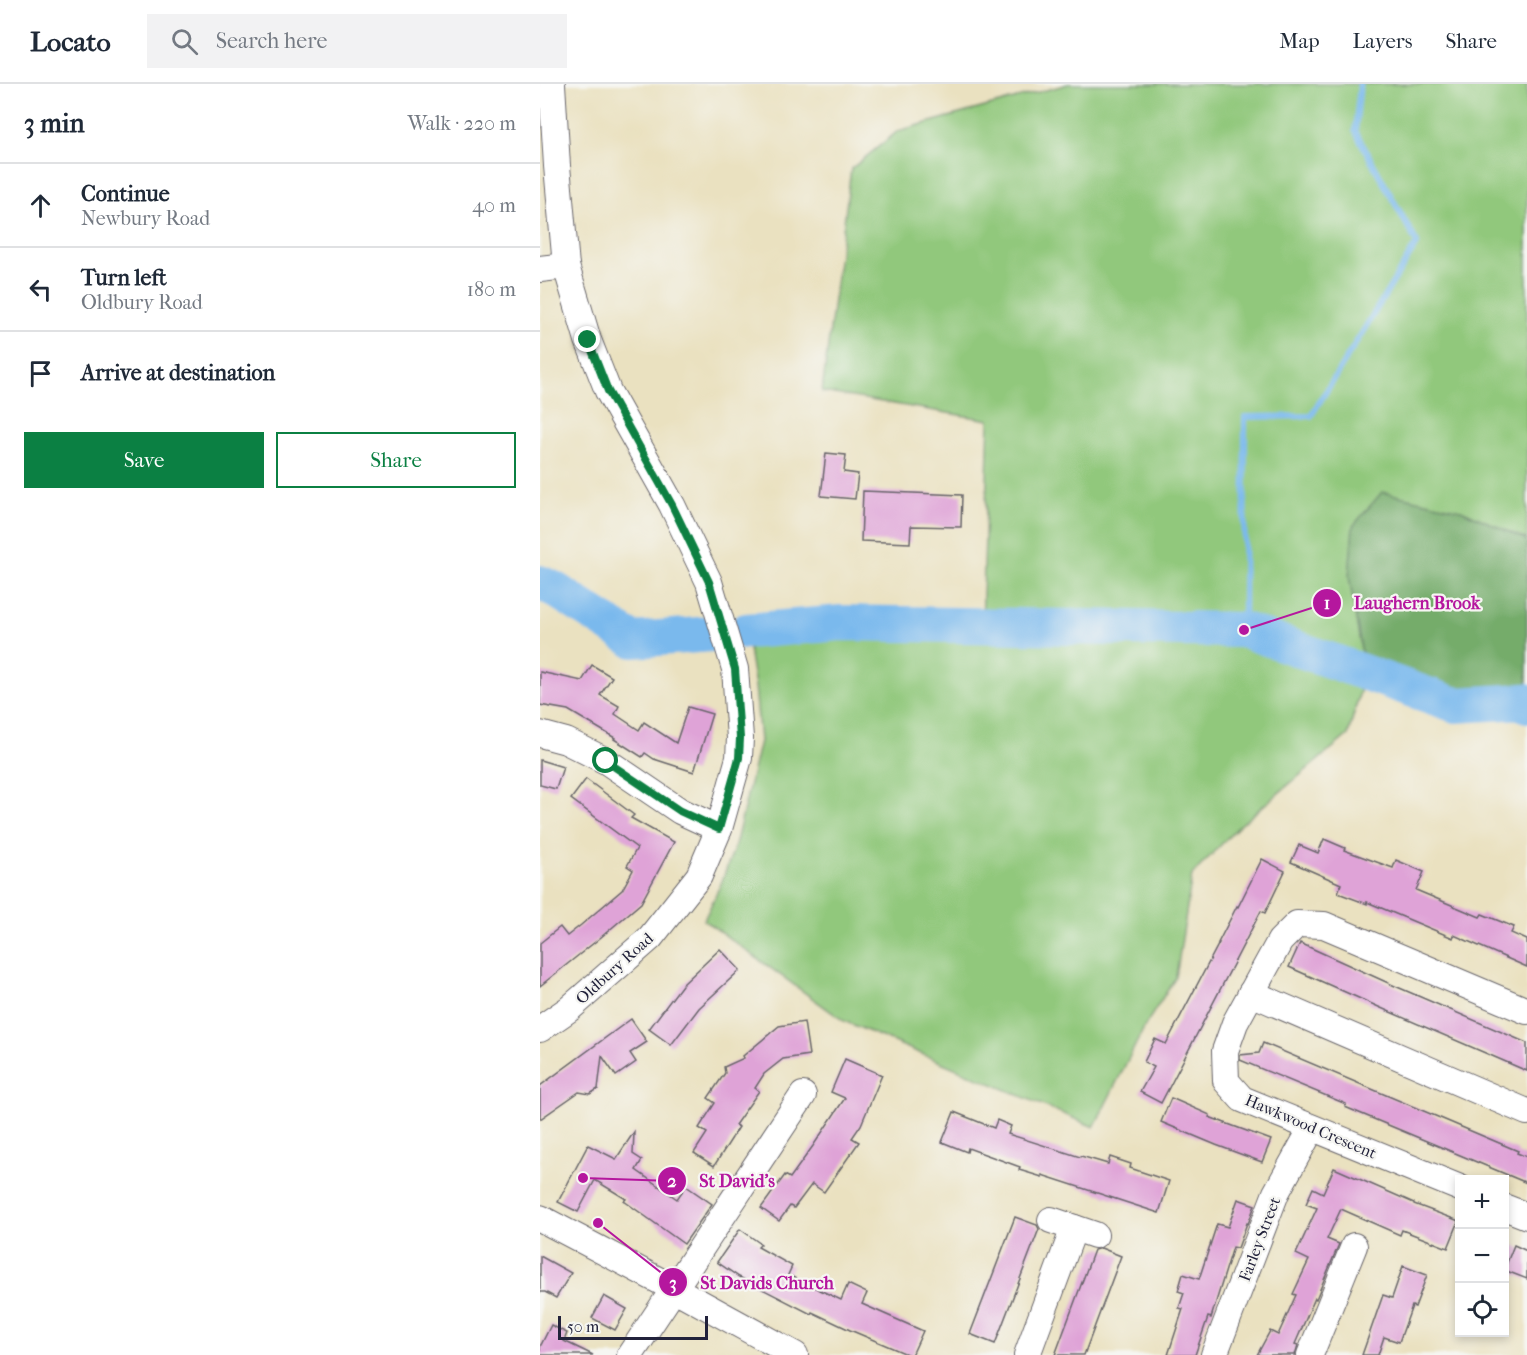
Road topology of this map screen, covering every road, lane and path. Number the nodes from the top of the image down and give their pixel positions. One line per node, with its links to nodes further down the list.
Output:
1 (552, 84): 2 (street, Oldbury Road)
2 (566, 266): 3 (street); 5 (street, Oldbury Road)
3 (540, 269)
4 (540, 734): 5 (street)
5 (719, 829): 8 (street, Oldbury Road)
6 (1251, 993): 7 (street, Hawkwood Crescent); 10 (street); 11 (street, Hawkwood Crescent)
7 (1527, 1011)
8 (540, 1029)
9 (803, 1095): 18 (street)
10 (1527, 1112)
11 (1312, 1128): 12 (street, Hawkwood Crescent); 22 (street, Farley Street)
12 (1455, 1186)
13 (1509, 1209): 14 (street)
14 (1527, 1216)
15 (540, 1218): 18 (street)
16 (1073, 1228): 21 (street)
17 (1354, 1246): 23 (street)
18 (674, 1288): 19 (street); 20 (street)
19 (630, 1355)
20 (795, 1355)
21 (1027, 1355)
22 (1214, 1355)
23 (1310, 1355)

